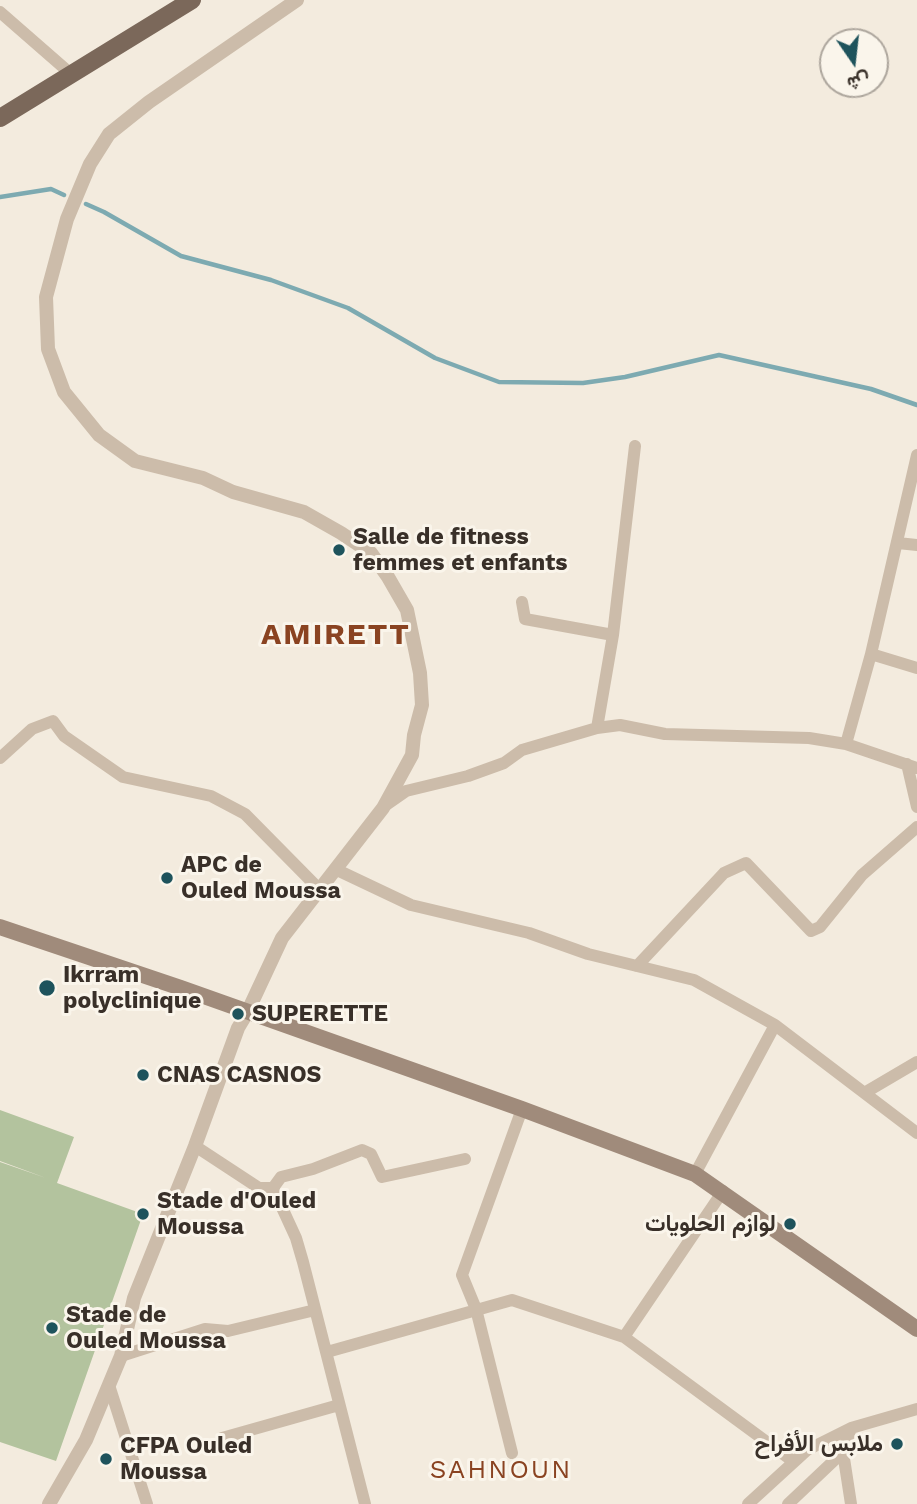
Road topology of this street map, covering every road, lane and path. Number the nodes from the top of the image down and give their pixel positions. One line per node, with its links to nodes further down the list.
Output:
1 (192, 0): 4 (main road)
2 (296, 0): 19 (street)
3 (0, 12): 4 (street)
4 (71, 74): 5 (main road)
5 (0, 118)
6 (635, 446): 11 (street)
7 (916, 460): 8 (street)
8 (898, 543): 9 (street); 12 (street)
9 (917, 545)
10 (522, 603): 11 (street)
11 (613, 635): 14 (street)
12 (871, 654): 13 (street); 15 (street)
13 (917, 668)
14 (597, 728): 15 (street); 19 (street)
15 (846, 744): 17 (street)
16 (0, 758): 22 (street)
17 (912, 766): 18 (street)
18 (917, 807)
19 (383, 808): 21 (street)
20 (917, 827): 24 (street)
21 (335, 869): 22 (street); 24 (street)
22 (319, 889): 25 (street)
23 (0, 927): 25 (main road)
24 (636, 965): 26 (street)
25 (247, 1013): 29 (main road); 31 (street)
26 (775, 1025): 28 (street); 33 (street)
27 (917, 1062): 28 (street)
28 (866, 1092): 30 (street)
29 (522, 1109): 33 (main road); 36 (street)
30 (917, 1133)
31 (195, 1146): 34 (street); 41 (street)
32 (465, 1159): 34 (street)
33 (695, 1174): 35 (main road)
34 (273, 1188): 37 (street)
35 (723, 1191): 38 (main road); 39 (street)
36 (476, 1309): 39 (street); 40 (street); 48 (street)
37 (315, 1310): 40 (street); 41 (street)
38 (917, 1329)
39 (624, 1337): 49 (street)
40 (327, 1352): 43 (street)
41 (121, 1356): 42 (street)
42 (108, 1385): 51 (street); 52 (street)
43 (339, 1405): 46 (street); 53 (street)
44 (917, 1409): 45 (street)
45 (851, 1427): 47 (street); 49 (street)
46 (222, 1438)
47 (842, 1452): 50 (street); 55 (street)
48 (512, 1453)
49 (793, 1462): 54 (street)
50 (797, 1501)
51 (49, 1504)
52 (147, 1504)
53 (365, 1504)
54 (748, 1504)
55 (851, 1504)

